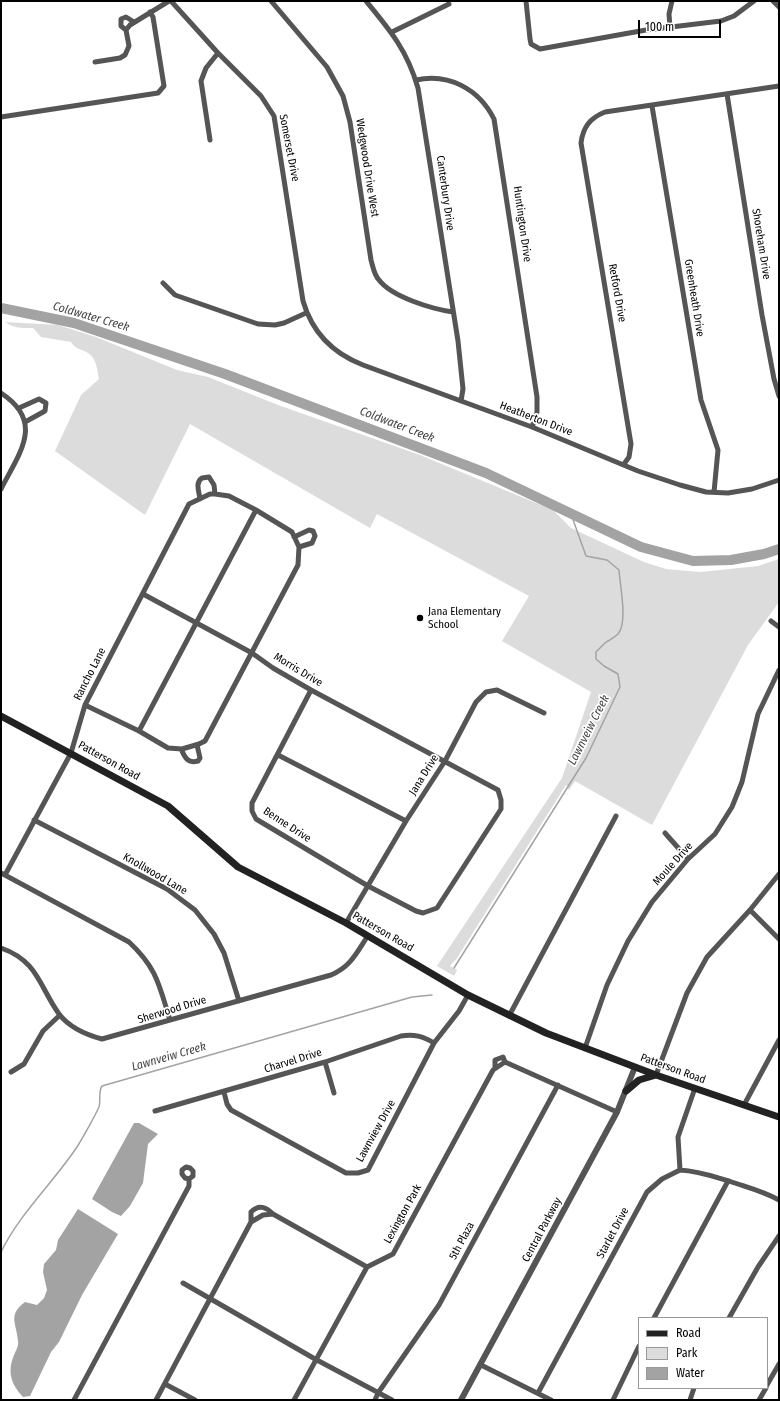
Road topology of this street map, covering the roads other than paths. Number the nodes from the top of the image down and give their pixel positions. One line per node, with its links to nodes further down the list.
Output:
1 (170, 1): 10 (street); 15 (street, Somerset Drive)
2 (271, 1): 24 (street, Wedgwood Drive West)
3 (366, 1): 14 (street, Canterbury Drive)
4 (526, 1): 12 (street)
5 (672, 1): 12 (street)
6 (754, 1): 12 (street)
7 (773, 1): 9 (street)
8 (449, 4): 14 (street)
9 (779, 7)
10 (150, 12): 11 (street); 21 (street)
11 (134, 22): 13 (street); 13 (street)
12 (670, 27)
13 (126, 30): 16 (street)
14 (392, 32): 17 (street, Canterbury Drive)
15 (218, 53): 22 (street); 25 (street, Somerset Drive)
16 (95, 62)
17 (416, 80): 24 (street, Canterbury Drive); 31 (street, Huntington Drive)
18 (779, 86): 19 (street)
19 (727, 94): 20 (street); 27 (street, Shoreham Drive)
20 (652, 106): 32 (street, Retford Drive); 35 (street, Greenheath Drive)
21 (1, 117)
22 (210, 140)
23 (163, 283): 25 (street)
24 (453, 312): 28 (street, Canterbury Drive)
25 (306, 313): 28 (street, Heatherton Drive)
26 (1, 392): 29 (street)
27 (779, 396)
28 (461, 401): 31 (street, Heatherton Drive)
29 (19, 408): 30 (street); 30 (street)
30 (25, 422): 34 (street)
31 (532, 427): 32 (street, Heatherton Drive)
32 (624, 464): 35 (street, Heatherton Drive)
33 (779, 480): 35 (street, Heatherton Drive)
34 (1, 488)
35 (714, 492)
36 (212, 494): 37 (street, Rancho Lane); 37 (street); 38 (street)
37 (200, 499): 41 (street, Rancho Lane)
38 (256, 510): 39 (street); 43 (street)
39 (294, 537): 40 (street); 40 (street)
40 (299, 547): 45 (street)
41 (143, 594): 43 (street, Morris Drive); 48 (street, Rancho Lane)
42 (771, 621): 44 (street)
43 (197, 623): 45 (street, Morris Drive); 51 (street)
44 (779, 627)
45 (252, 653): 47 (street, Morris Drive); 52 (street)
46 (779, 670): 61 (street, Moule Drive)
47 (311, 690): 55 (street, Benne Drive); 56 (street, Morris Drive)
48 (85, 705): 51 (street); 54 (street, Rancho Lane)
49 (544, 713): 56 (street, Jana Drive)
50 (1, 716): 54 (main road, Patterson Road)
51 (139, 731): 53 (street)
52 (198, 745): 53 (street); 53 (street)
53 (180, 749)
54 (71, 753): 58 (street, Rancho Lane); 66 (main road, Patterson Road)
55 (278, 755): 59 (street); 64 (street, Benne Drive)
56 (445, 762): 59 (street, Jana Drive); 64 (street, Morris Drive)
57 (616, 816): 73 (street)
58 (34, 820): 62 (street, Rancho Lane); 71 (street, Knollwood Lane)
59 (406, 821): 64 (street, Jana Drive)
60 (665, 834): 61 (street)
61 (688, 859): 77 (street, Moule Drive)
62 (3, 874): 74 (street)
63 (779, 874): 65 (street)
64 (368, 886): 66 (street, Jana Drive)
65 (750, 910): 68 (street); 81 (street)
66 (346, 924): 67 (main road, Patterson Road)
67 (367, 937): 70 (main road, Patterson Road); 71 (street, Sherwood Drive)
68 (779, 940)
69 (1, 948): 72 (street, Sherwood Drive)
70 (468, 995): 73 (main road, Patterson Road); 76 (street, Lawnview Drive)
71 (239, 1001): 74 (street, Sherwood Drive)
72 (60, 1015): 74 (street, Sherwood Drive); 80 (street)
73 (509, 1016): 77 (main road, Patterson Road)
74 (170, 1020)
75 (779, 1040): 87 (street)
76 (434, 1043): 78 (street, Charvel Drive); 85 (street, Lawnview Drive)
77 (585, 1048): 79 (main road, Patterson Road)
78 (325, 1062): 85 (street, Charvel Drive); 86 (street)
79 (635, 1066): 81 (main road, Patterson Road); 84 (street, Central Parkway)
80 (11, 1072)
81 (657, 1075): 83 (main road, Patterson Road); 84 (main road)
82 (558, 1085): 89 (street); 98 (street, Lexington Park); 111 (street, 5th Plaza)
83 (695, 1088): 87 (main road, Patterson Road); 91 (street)
84 (626, 1091): 89 (street, Central Parkway)
85 (224, 1092): 88 (street, Charvel Drive)
86 (334, 1093)
87 (744, 1105): 90 (main road, Patterson Road)
88 (155, 1111)
89 (617, 1112): 106 (street, Central Parkway)
90 (779, 1118)
91 (680, 1170): 93 (street); 112 (street, Starlet Drive)
92 (189, 1178): 113 (street)
93 (728, 1181): 94 (street); 101 (street)
94 (779, 1200)
95 (273, 1214): 96 (street); 96 (street); 98 (street)
96 (251, 1222): 100 (street)
97 (779, 1236): 102 (street)
98 (367, 1268): 104 (street)
99 (183, 1284): 100 (street)
100 (211, 1299): 104 (street); 108 (street)
101 (655, 1317)
102 (730, 1317)
103 (638, 1348): 121 (street)
104 (315, 1359): 111 (street); 116 (street)
105 (779, 1364): 107 (street)
106 (480, 1365): 112 (street); 119 (street, Central Parkway)
107 (768, 1383)
108 (165, 1384): 114 (street); 115 (street)
109 (694, 1389): 122 (street)
110 (765, 1389): 123 (street)
111 (378, 1392): 117 (street, 5th Plaza); 118 (street)
112 (538, 1393): 120 (street)
113 (74, 1400)
114 (156, 1400)
115 (195, 1400)
116 (294, 1400)
117 (375, 1400)
118 (392, 1400)
119 (461, 1400)
120 (551, 1400)
121 (613, 1400)
122 (690, 1400)
123 (759, 1400)

